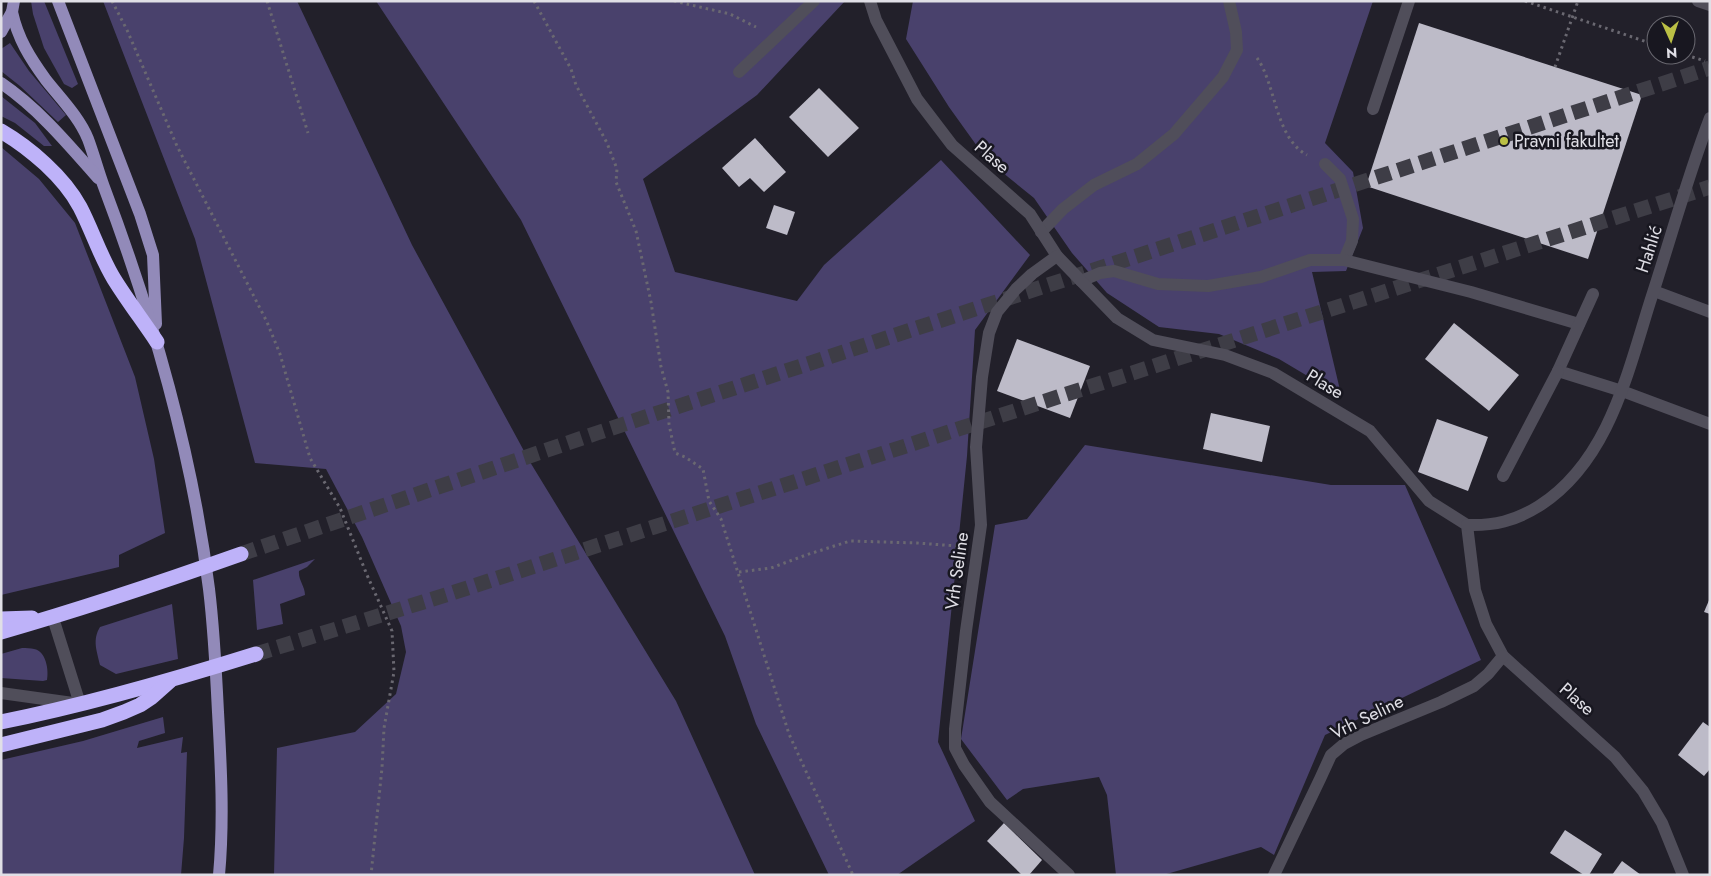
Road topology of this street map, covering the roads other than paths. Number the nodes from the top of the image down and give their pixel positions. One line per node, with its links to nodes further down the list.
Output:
1 (58, 1): 25 (main road)
2 (814, 1): 10 (street)
3 (870, 1): 17 (street, Plase)
4 (1229, 1): 17 (street)
5 (1409, 1): 12 (street)
6 (1698, 1): 7 (street)
7 (1710, 5)
8 (13, 7): 9 (main road); 16 (main road)
9 (1, 32)
10 (739, 72)
11 (1, 83): 16 (main road)
12 (1373, 109)
13 (1710, 118): 21 (street, Hahlić)
14 (1, 131): 25 (highway)
15 (1325, 164): 19 (street)
16 (103, 184): 25 (main road)
17 (1041, 232): 18 (street, Plase)
18 (1057, 256): 20 (street, Plase); 43 (street, Vrh Seline)
19 (1344, 260): 20 (street); 24 (street)
20 (1082, 281): 30 (street, Plase)
21 (1654, 290): 23 (street); 27 (street, Hahlić)
22 (1593, 294): 24 (street)
23 (1710, 312)
24 (1579, 324): 26 (street)
25 (157, 342): 42 (main road)
26 (1558, 371): 27 (street); 29 (street)
27 (1622, 391): 28 (street); 30 (street, Hahlić)
28 (1710, 424)
29 (1503, 476)
30 (1467, 525): 36 (street, Plase)
31 (241, 554): 32 (highway)
32 (50, 618): 33 (highway); 34 (highway); 39 (street)
33 (1, 619)
34 (1, 632)
35 (256, 654): 37 (highway)
36 (1503, 656): 44 (street, Vrh Seline); 45 (street, Plase)
37 (173, 678): 39 (highway); 41 (highway)
38 (1, 693): 39 (street)
39 (80, 704): 40 (highway)
40 (1, 722)
41 (1, 745)
42 (219, 875)
43 (1069, 875)
44 (1274, 875)
45 (1683, 875)

